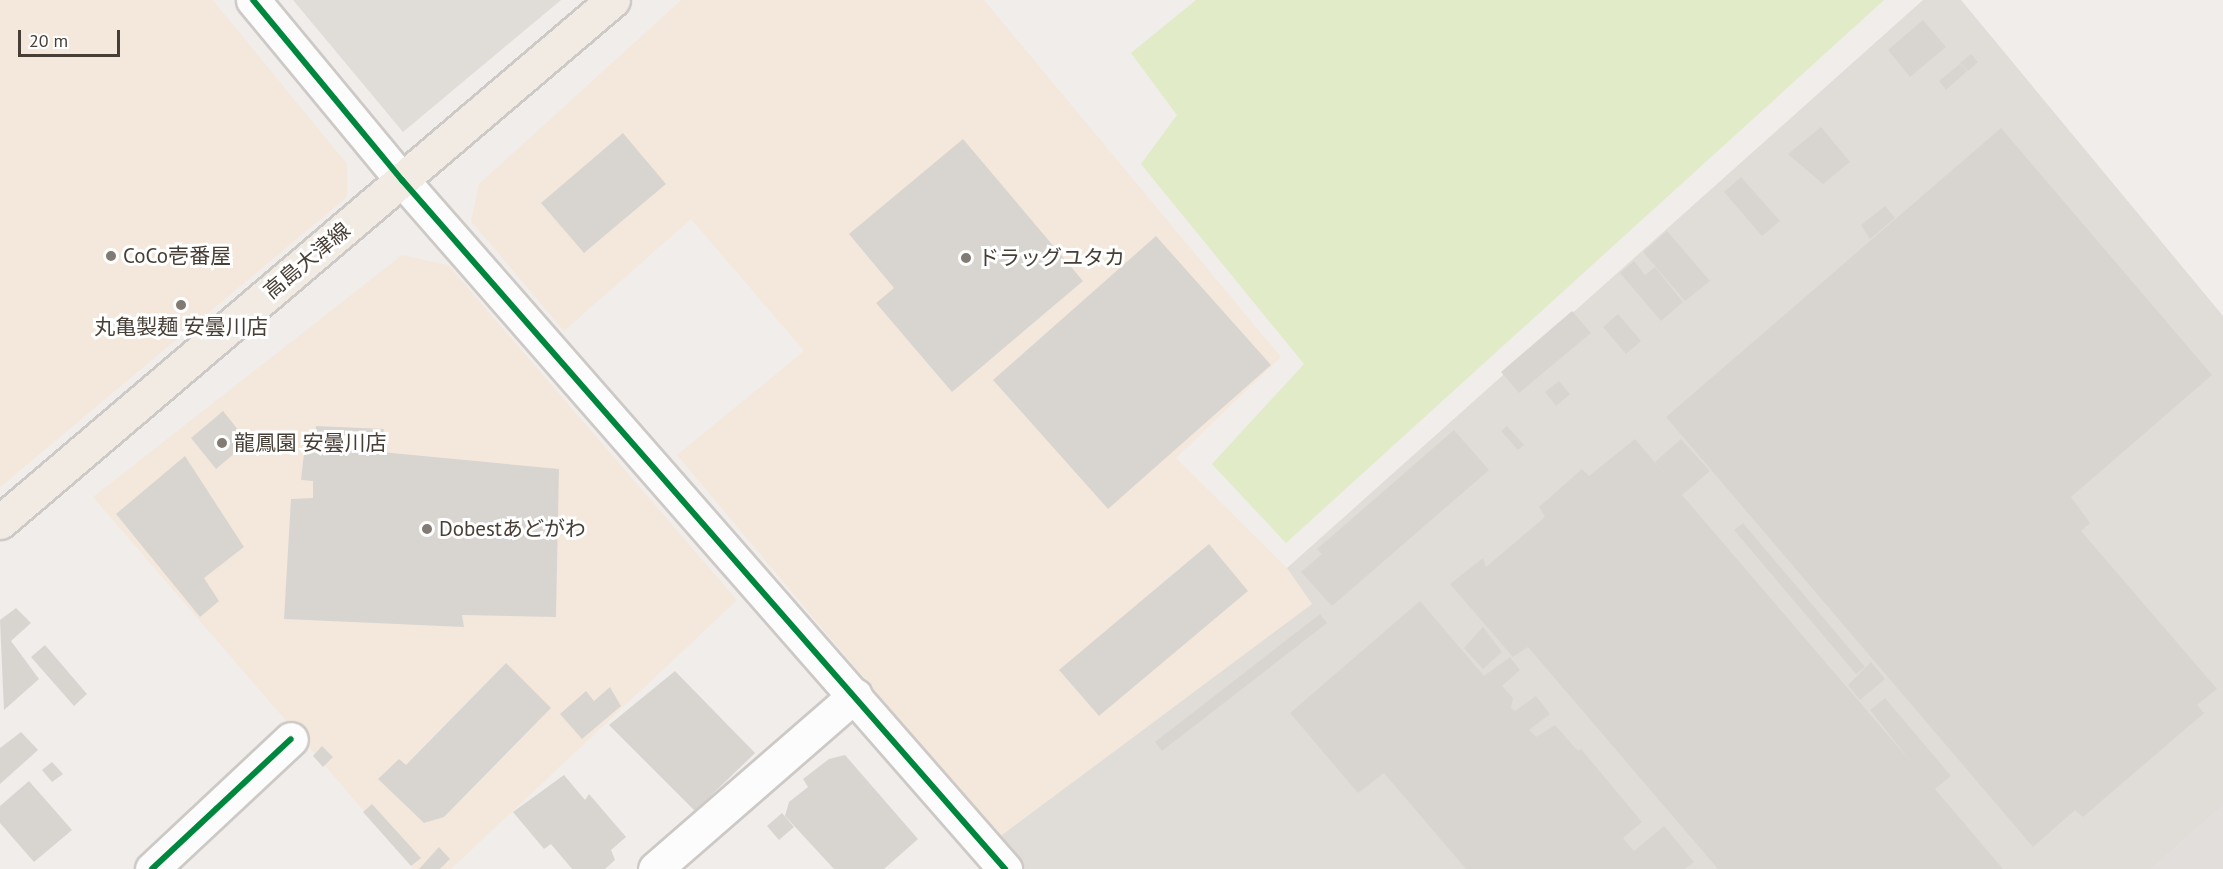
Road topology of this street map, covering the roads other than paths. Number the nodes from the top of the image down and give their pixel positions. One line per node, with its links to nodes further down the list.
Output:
1 (253, 0): 3 (street)
2 (613, 0): 3 (main road, 高島大津線)
3 (402, 180): 4 (main road, 高島大津線); 5 (street)
4 (0, 522)
5 (855, 695): 8 (street); 9 (street)
6 (291, 739): 7 (street)
7 (168, 863)
8 (655, 869)
9 (1005, 869)

